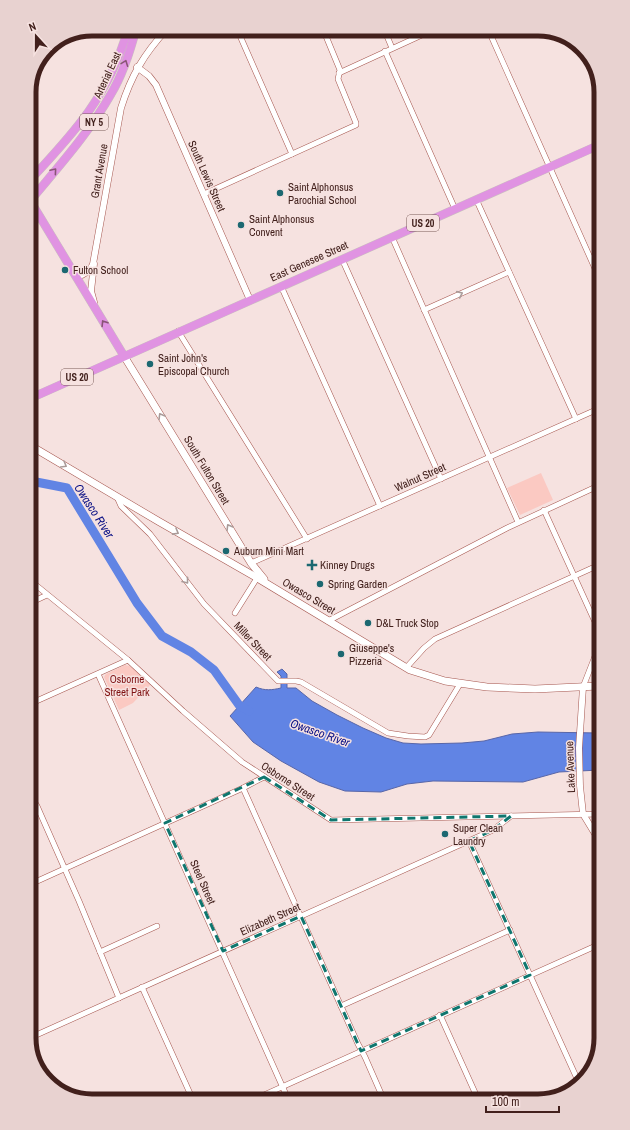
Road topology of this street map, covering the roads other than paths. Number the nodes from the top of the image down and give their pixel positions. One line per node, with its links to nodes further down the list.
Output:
1 (126, 36): 16 (highway, NY 5)
2 (134, 36): 18 (highway, Arterial East / NY 5, one-way to 2)
3 (160, 36): 11 (street, Grant Avenue)
4 (240, 36): 14 (street)
5 (325, 36): 12 (street)
6 (387, 36): 9 (street)
7 (419, 36): 9 (street)
8 (491, 36): 15 (street)
9 (392, 48): 10 (street)
10 (385, 52): 12 (street); 20 (street)
11 (137, 67): 17 (street, South Lewis Street); 23 (street, Grant Avenue)
12 (339, 73): 14 (street)
13 (594, 147): 15 (highway, East Genesee Street / US 20)
14 (292, 154): 17 (street)
15 (550, 166): 19 (highway, East Genesee Street / US 20); 25 (street)
16 (36, 173)
17 (204, 194): 29 (street, South Lewis Street)
18 (36, 195)
19 (476, 199): 20 (highway, East Genesee Street / US 20); 27 (street)
20 (455, 209): 22 (highway, East Genesee Street / US 20)
21 (36, 210): 26 (highway)
22 (392, 237): 24 (highway, East Genesee Street / US 20); 31 (street)
23 (94, 258): 26 (street); 30 (street, Grant Avenue)
24 (342, 259): 28 (highway, East Genesee Street / US 20); 39 (street)
25 (594, 265)
26 (73, 272): 30 (highway)
27 (509, 272): 31 (street, one-way to 27); 36 (street)
28 (281, 286): 29 (highway, East Genesee Street / US 20); 42 (street)
29 (250, 300): 32 (highway, East Genesee Street / US 20)
30 (96, 310): 33 (highway, one-way to 30)
31 (424, 310): 38 (street)
32 (178, 331): 33 (highway, East Genesee Street / US 20); 45 (street)
33 (124, 356): 34 (highway, East Genesee Street / US 20); 46 (main road, South Fulton Street, one-way to 33)
34 (36, 396)
35 (594, 411): 36 (street, Walnut Street)
36 (576, 419): 38 (street, Walnut Street)
37 (36, 449): 41 (main road, Owasco Street, one-way to 41)
38 (489, 458): 39 (street, Walnut Street); 44 (street)
39 (441, 479): 42 (street, Walnut Street)
40 (594, 488): 43 (street)
41 (117, 497): 48 (main road, Owasco Street, one-way to 48); 62 (street, Miller Street, one-way to 62)
42 (380, 506): 45 (street, Walnut Street)
43 (544, 510): 44 (street); 49 (street)
44 (518, 522): 56 (street)
45 (307, 539): 46 (street, Walnut Street)
46 (251, 564): 48 (main road); 52 (main road, South Fulton Street)
47 (594, 567): 49 (street)
48 (245, 571): 50 (main road, Owasco Street)
49 (574, 576): 57 (street); 60 (street)
50 (257, 578): 52 (main road, Owasco Street); 55 (street)
51 (36, 585): 53 (street, Osborne Street)
52 (278, 591): 56 (main road, Owasco Street)
53 (47, 595): 54 (street); 59 (street, Osborne Street)
54 (36, 600)
55 (234, 613)
56 (328, 620): 60 (main road, Owasco Street)
57 (594, 620)
58 (594, 659): 64 (street)
59 (128, 660): 61 (street); 66 (street, Osborne Street)
60 (406, 668): 62 (main road, Owasco Street)
61 (98, 674): 65 (street); 72 (street, Steel Street)
62 (460, 684): 64 (main road, Owasco Street)
63 (594, 686): 64 (main road, Owasco Street)
64 (583, 687): 69 (street, Lake Avenue)
65 (36, 701)
66 (264, 777): 67 (street); 71 (street, Osborne Street)
67 (243, 788): 72 (street); 77 (street)
68 (36, 805): 75 (street)
69 (583, 814): 70 (street, Osborne Street); 71 (street, Osborne Street); 73 (street, Lake Avenue)
70 (594, 814)
71 (512, 816): 74 (street, Elizabeth Street)
72 (165, 823): 75 (street); 81 (street, Steel Street)
73 (594, 832)
74 (469, 841): 77 (street, Elizabeth Street); 79 (street)
75 (65, 869): 76 (street); 82 (street)
76 (36, 882)
77 (301, 916): 81 (street, Elizabeth Street); 86 (street)
78 (157, 926): 82 (street)
79 (510, 930): 83 (street); 86 (street)
80 (594, 947): 83 (street)
81 (223, 951): 84 (street, Elizabeth Street); 91 (street, Steel Street)
82 (100, 952): 85 (street)
83 (530, 975): 87 (street); 90 (street)
84 (142, 987): 85 (street, Elizabeth Street); 92 (street)
85 (119, 998): 88 (street, Elizabeth Street)
86 (341, 1006): 89 (street)
87 (440, 1015): 89 (street); 96 (street)
88 (36, 1035)
89 (361, 1051): 91 (street); 95 (street)
90 (577, 1078)
91 (283, 1086): 93 (street); 94 (street, Steel Street)
92 (190, 1094)
93 (266, 1094)
94 (286, 1094)
95 (382, 1094)
96 (476, 1094)

